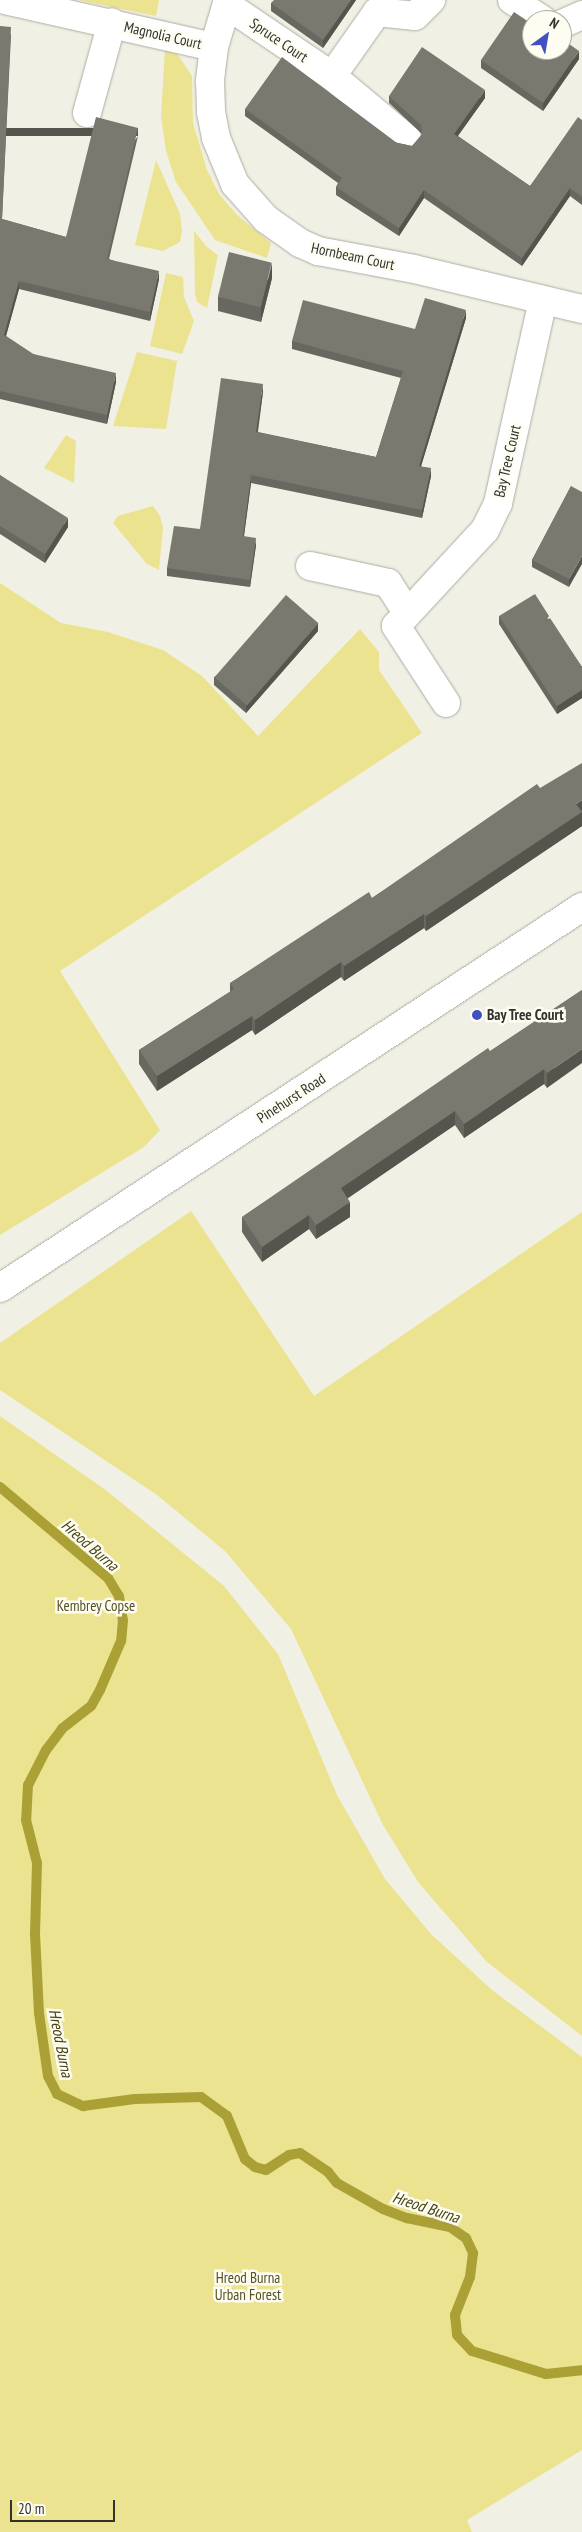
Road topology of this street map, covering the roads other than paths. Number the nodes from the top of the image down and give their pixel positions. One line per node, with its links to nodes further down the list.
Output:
1 (5, 0): 6 (street, Magnolia Court)
2 (431, 0): 8 (street)
3 (512, 0): 5 (street)
4 (227, 2): 7 (street, Hornbeam Court); 8 (street, Spruce Court)
5 (528, 10)
6 (112, 22): 7 (street, Magnolia Court); 9 (street, Magnolia Court)
7 (214, 47): 11 (street, Hornbeam Court)
8 (332, 76): 10 (street, Spruce Court)
9 (87, 112)
10 (407, 139)
11 (544, 300): 12 (street); 14 (street, Bay Tree Court)
12 (582, 309)
13 (310, 566): 14 (street)
14 (402, 619): 15 (street)
15 (446, 702)
16 (582, 907): 17 (street, Pinehurst Road)
17 (0, 1288)

